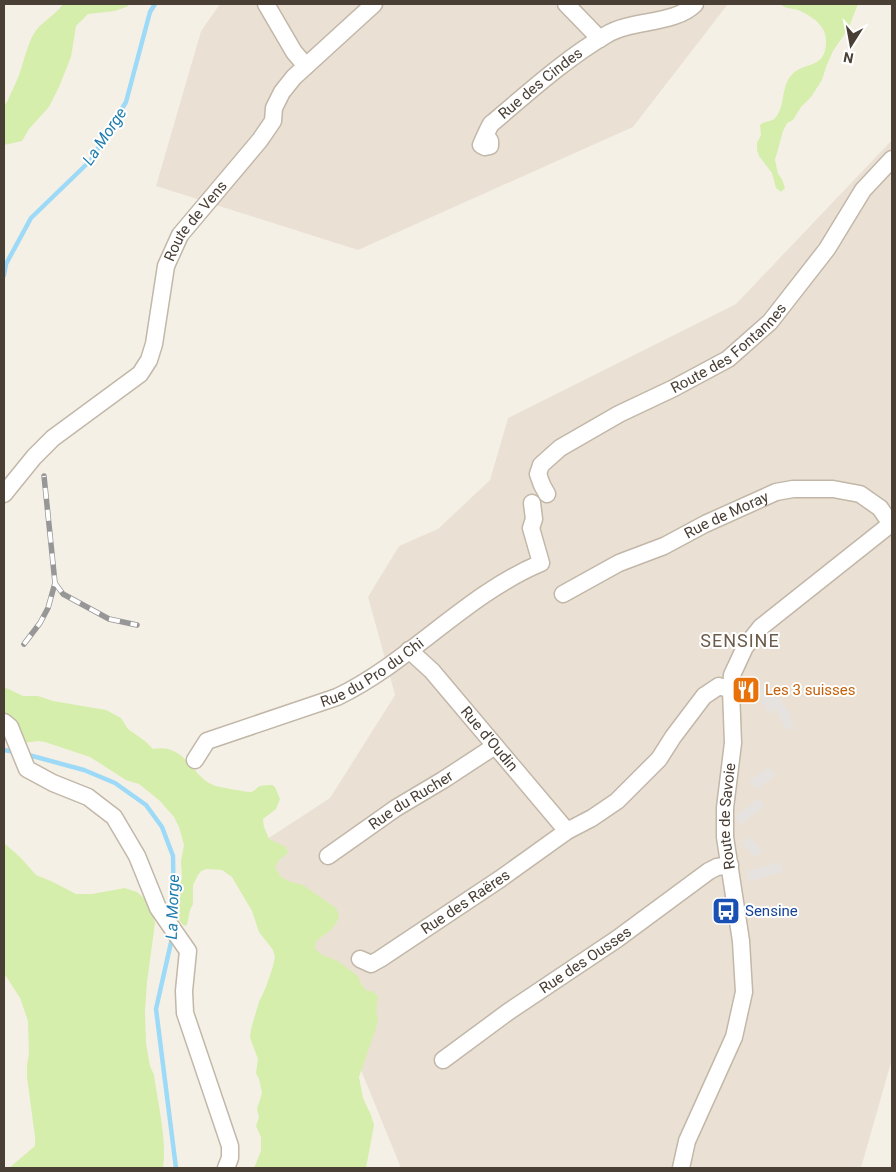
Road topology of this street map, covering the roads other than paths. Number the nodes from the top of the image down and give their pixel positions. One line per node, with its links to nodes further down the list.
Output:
1 (266, 4): 6 (street)
2 (374, 4): 6 (street, Route de Vens)
3 (566, 4): 5 (street)
4 (695, 4): 5 (street, Rue des Cindes)
5 (600, 39): 7 (street, Rue des Cindes)
6 (306, 66): 9 (street, Route de Vens)
7 (486, 135)
8 (892, 159): 10 (street, Route des Fontannes)
9 (4, 494)
10 (547, 494)
11 (532, 503): 14 (street, Rue du Pro du Chi)
12 (892, 524): 13 (street, Rue de Moray); 15 (street, Route de Savoie)
13 (563, 594)
14 (409, 650): 17 (street, Rue d'Oudin); 18 (street, Rue du Pro du Chi)
15 (731, 690): 19 (street); 21 (street, Route de Savoie)
16 (7, 725): 24 (street)
17 (495, 746): 19 (street, Rue d'Oudin); 20 (street, Rue du Rucher)
18 (194, 760)
19 (567, 830): 22 (street, Rue des Raëres)
20 (328, 856)
21 (730, 865): 23 (street, Rue des Ousses); 25 (street, Route de Savoie)
22 (360, 959)
23 (443, 1060)
24 (226, 1168)
25 (681, 1168)

